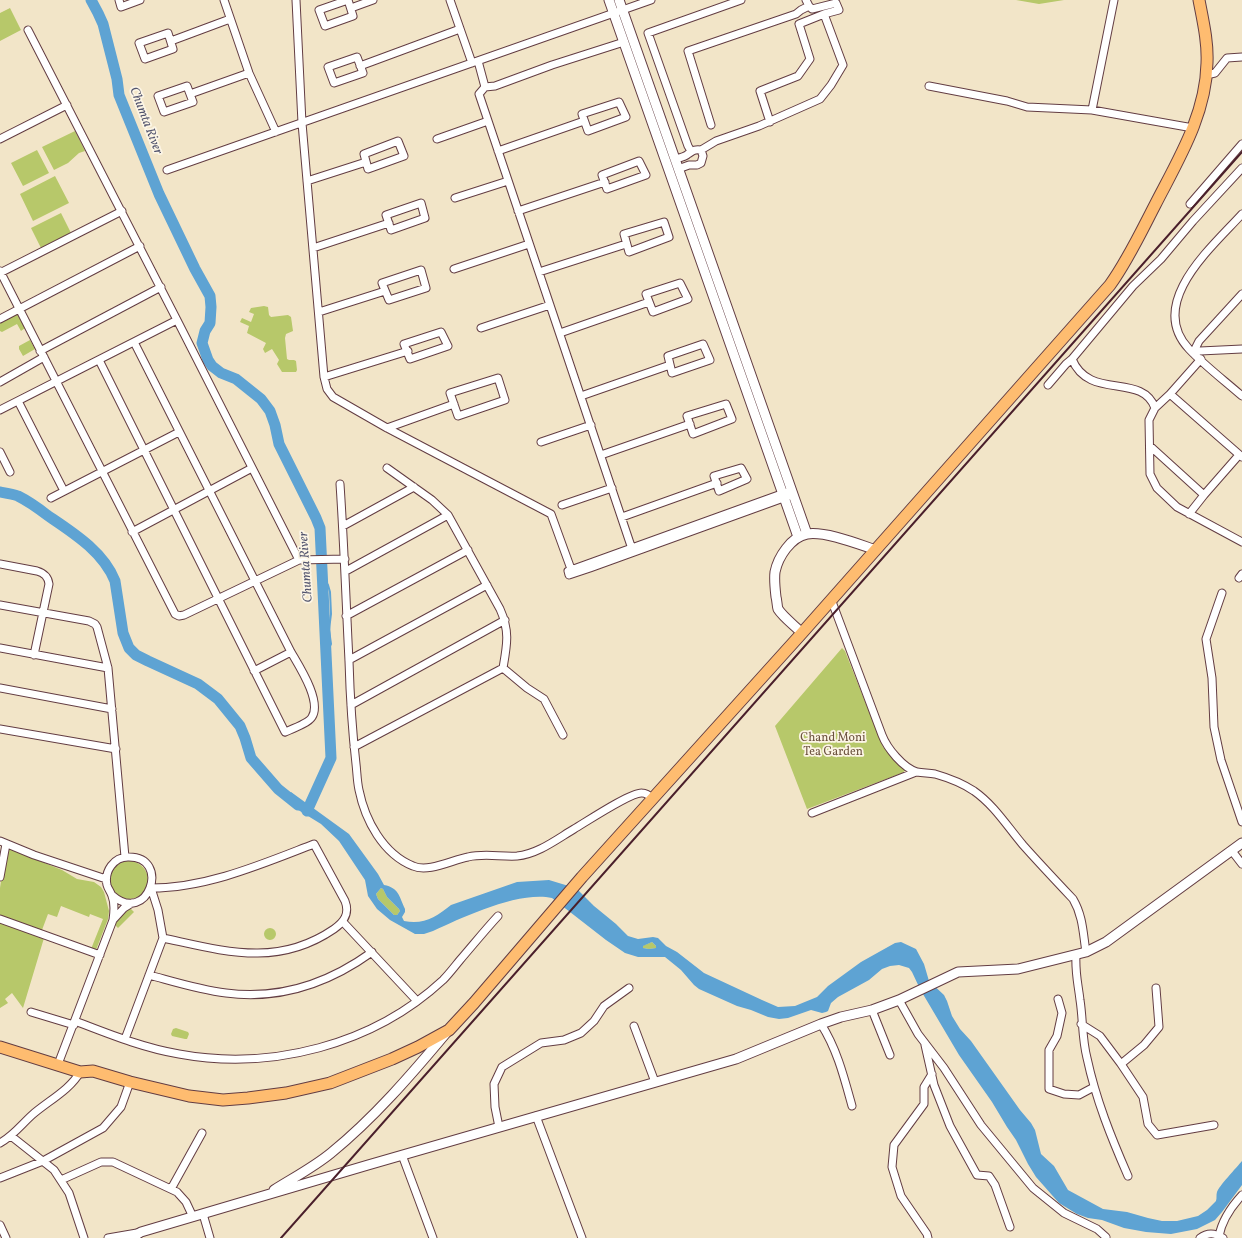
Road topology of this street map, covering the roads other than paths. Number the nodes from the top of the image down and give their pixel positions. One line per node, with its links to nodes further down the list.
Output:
1 (119, 0): 2 (street)
2 (140, 0)
3 (224, 0): 20 (street)
4 (296, 0): 38 (street)
5 (348, 0): 16 (street); 16 (street)
6 (373, 0): 16 (street)
7 (451, 0): 21 (street)
8 (609, 0): 18 (street)
9 (619, 0): 17 (street)
10 (651, 0): 17 (street)
11 (738, 0): 14 (street)
12 (1114, 0): 34 (street)
13 (1199, 0): 29 (highway)
14 (728, 2): 47 (street)
15 (807, 3): 19 (street); 39 (street)
16 (351, 8)
17 (623, 10): 18 (street); 48 (street)
18 (613, 13): 24 (street); 26 (street)
19 (824, 14): 37 (street); 37 (street)
20 (230, 19): 23 (street); 28 (street)
21 (460, 29): 26 (street); 27 (street)
22 (28, 30): 33 (street)
23 (171, 41): 23 (street)
24 (624, 42): 31 (street); 120 (street)
25 (1242, 58): 29 (street)
26 (475, 62): 31 (street); 38 (street)
27 (360, 66): 27 (street)
28 (249, 73): 32 (street); 41 (street)
29 (1206, 76): 40 (highway)
30 (929, 86): 34 (street)
31 (485, 87): 35 (street)
32 (190, 94): 32 (street)
33 (67, 105): 43 (street); 58 (street)
34 (1092, 110): 40 (street)
35 (488, 121): 42 (street); 46 (street)
36 (584, 121): 36 (street); 46 (street)
37 (770, 122): 45 (street)
38 (302, 123): 41 (street); 53 (street)
39 (711, 125)
40 (1194, 128): 134 (highway)
41 (276, 132): 52 (street)
42 (437, 138)
43 (0, 139)
44 (1242, 144): 57 (street)
45 (701, 150): 47 (street); 51 (street)
46 (498, 151): 54 (street)
47 (691, 151): 48 (street)
48 (675, 159): 51 (street)
49 (366, 162): 49 (street); 53 (street)
50 (1242, 168): 85 (street)
51 (678, 169): 120 (street)
52 (167, 170)
53 (307, 181): 65 (street)
54 (508, 181): 56 (street); 59 (street)
55 (605, 182): 55 (street); 59 (street)
56 (455, 198)
57 (1190, 204)
58 (122, 211): 64 (street); 68 (street)
59 (518, 211): 62 (street)
60 (1242, 214): 83 (street)
61 (389, 223): 61 (street); 65 (street)
62 (529, 244): 66 (street); 67 (street)
63 (626, 244): 63 (street); 67 (street)
64 (140, 246): 69 (street); 74 (street)
65 (313, 248): 75 (street)
66 (454, 269)
67 (539, 272): 73 (street)
68 (0, 273): 74 (street)
69 (161, 287): 77 (street); 84 (street)
70 (385, 291): 70 (street); 75 (street)
71 (1242, 294): 83 (street)
72 (649, 302): 72 (street); 79 (street)
73 (550, 305): 78 (street); 79 (street)
74 (19, 309): 76 (street); 84 (street)
75 (319, 312): 89 (street)
76 (0, 319)
77 (177, 320): 80 (street); 110 (street)
78 (481, 328)
79 (560, 333): 94 (street)
80 (134, 342): 87 (street); 103 (street)
81 (1242, 349): 83 (street)
82 (408, 352): 82 (street); 89 (street)
83 (1194, 353): 86 (street)
84 (42, 354): 90 (street); 91 (street)
85 (1072, 359): 92 (street); 98 (street)
86 (1201, 359): 93 (street); 95 (street)
87 (99, 360): 91 (street); 106 (street)
88 (670, 365): 88 (street); 94 (street)
89 (324, 377): 102 (street)
90 (0, 382)
91 (56, 382): 96 (street); 113 (street)
92 (1048, 385)
93 (1170, 394): 98 (street); 109 (street)
94 (581, 396): 101 (street)
95 (1242, 396)
96 (18, 401): 99 (street); 119 (street)
97 (454, 404): 97 (street); 102 (street)
98 (1155, 408): 105 (street)
99 (0, 410)
100 (690, 424): 100 (street); 108 (street)
101 (591, 425): 104 (street); 108 (street)
102 (387, 428): 133 (street)
103 (179, 432): 106 (street); 118 (street)
104 (541, 442)
105 (1150, 446): 121 (street); 125 (street)
106 (144, 450): 113 (street); 124 (street)
107 (0, 452): 112 (street)
108 (601, 456): 117 (street)
109 (1240, 456): 121 (street)
110 (252, 468): 118 (street); 136 (street)
111 (387, 468): 116 (street)
112 (10, 472)
113 (102, 472): 119 (street); 129 (street)
114 (717, 483): 127 (street)
115 (340, 484): 128 (street)
116 (414, 487): 126 (street); 128 (street)
117 (612, 488): 123 (street); 127 (street)
118 (209, 490): 124 (street); 139 (street)
119 (64, 491): 122 (street)
120 (788, 494): 130 (street); 133 (street)
121 (1204, 495): 125 (street)
122 (51, 498)
123 (562, 505)
124 (174, 509): 129 (street); 142 (street)
125 (1189, 514): 131 (street)
126 (448, 515): 132 (street); 138 (street)
127 (622, 517): 133 (street)
128 (343, 526): 135 (street)
129 (132, 532): 142 (street)
130 (802, 536): 134 (street); 148 (street)
131 (1242, 542)
132 (468, 550): 140 (street); 146 (street)
133 (633, 550)
134 (876, 550): 143 (highway)
135 (345, 559): 136 (street); 138 (street)
136 (299, 560): 139 (street)
137 (0, 564): 145 (street)
138 (346, 571): 146 (street)
139 (255, 581): 142 (street); 150 (street)
140 (487, 585): 147 (street); 152 (street)
141 (1222, 593): 166 (street)
142 (218, 598): 155 (street)
143 (831, 599): 148 (highway); 163 (street)
144 (0, 605): 145 (street)
145 (43, 613): 151 (street); 153 (street)
146 (346, 616): 152 (street)
147 (506, 620): 154 (street); 157 (street)
148 (802, 633): 164 (highway)
149 (0, 648): 151 (street)
150 (291, 652): 155 (street); 155 (street)
151 (34, 655): 153 (street)
152 (349, 660): 157 (street)
153 (108, 668): 158 (street)
154 (503, 668): 160 (street); 161 (street)
155 (254, 670)
156 (0, 688): 158 (street)
157 (350, 705): 161 (street)
158 (112, 709): 162 (street)
159 (0, 729): 162 (street)
160 (563, 734)
161 (354, 747): 164 (street)
162 (116, 749): 170 (street)
163 (916, 772): 165 (street); 183 (street)
164 (653, 799): 198 (highway)
165 (812, 813)
166 (1242, 822)
167 (3, 842): 172 (street); 173 (street)
168 (1242, 843): 169 (street)
169 (1232, 851): 171 (street); 183 (street)
170 (125, 857): 173 (street); 174 (street)
171 (1242, 864)
172 (0, 877)
173 (106, 879): 175 (street)
174 (151, 888): 176 (street); 180 (street); 181 (street)
175 (112, 895): 176 (street); 179 (street)
176 (133, 902): 179 (street)
177 (498, 916): 190 (street)
178 (0, 920): 184 (street)
179 (113, 920): 184 (street)
180 (343, 922): 181 (street); 182 (street)
181 (163, 938): 186 (street)
182 (372, 952): 186 (street); 190 (street)
183 (1086, 952): 185 (street)
184 (100, 955): 194 (street)
185 (1076, 955): 191 (street); 196 (street)
186 (149, 975): 199 (street)
187 (629, 988): 215 (street)
188 (1156, 988): 205 (street)
189 (1058, 999): 211 (street)
190 (417, 1000): 199 (street)
191 (899, 1000): 192 (street); 201 (street)
192 (872, 1010): 195 (street); 203 (street)
193 (31, 1012): 194 (street)
194 (74, 1023): 199 (street); 204 (street)
195 (821, 1024): 210 (street); 212 (street)
196 (1082, 1024): 205 (street); 211 (street)
197 (634, 1026): 210 (street)
198 (449, 1030): 209 (highway); 226 (street)
199 (125, 1039)
200 (0, 1041): 204 (highway)
201 (924, 1042): 208 (street); 241 (street)
202 (0, 1047): 207 (highway)
203 (890, 1055)
204 (60, 1059): 206 (highway)
205 (1121, 1064): 214 (street)
206 (93, 1071): 207 (highway); 209 (highway)
207 (80, 1072): 217 (street)
208 (932, 1074): 230 (street); 240 (street)
209 (130, 1082): 220 (street)
210 (655, 1082): 213 (street)
211 (1094, 1087): 221 (street)
212 (852, 1106)
213 (536, 1116): 215 (street); 239 (street)
214 (1214, 1126)
215 (500, 1127): 219 (street)
216 (202, 1133): 224 (street)
217 (11, 1136): 218 (street); 220 (street)
218 (0, 1143)
219 (402, 1155): 226 (street); 238 (street)
220 (43, 1161): 222 (street); 223 (street)
221 (1128, 1176)
222 (0, 1178)
223 (61, 1180): 224 (street); 234 (street)
224 (171, 1189): 228 (street)
225 (1242, 1195): 232 (street)
226 (265, 1196): 227 (street)
227 (204, 1214): 228 (street); 237 (street)
228 (194, 1217): 231 (street)
229 (0, 1225): 233 (street)
230 (1010, 1226)
231 (141, 1232): 235 (street); 236 (street)
232 (1221, 1237): 242 (street)
233 (6, 1238)
234 (84, 1238)
235 (108, 1238)
236 (131, 1238)
237 (210, 1238)
238 (433, 1238)
239 (582, 1238)
240 (928, 1238)
241 (1108, 1238)
242 (1200, 1238)

